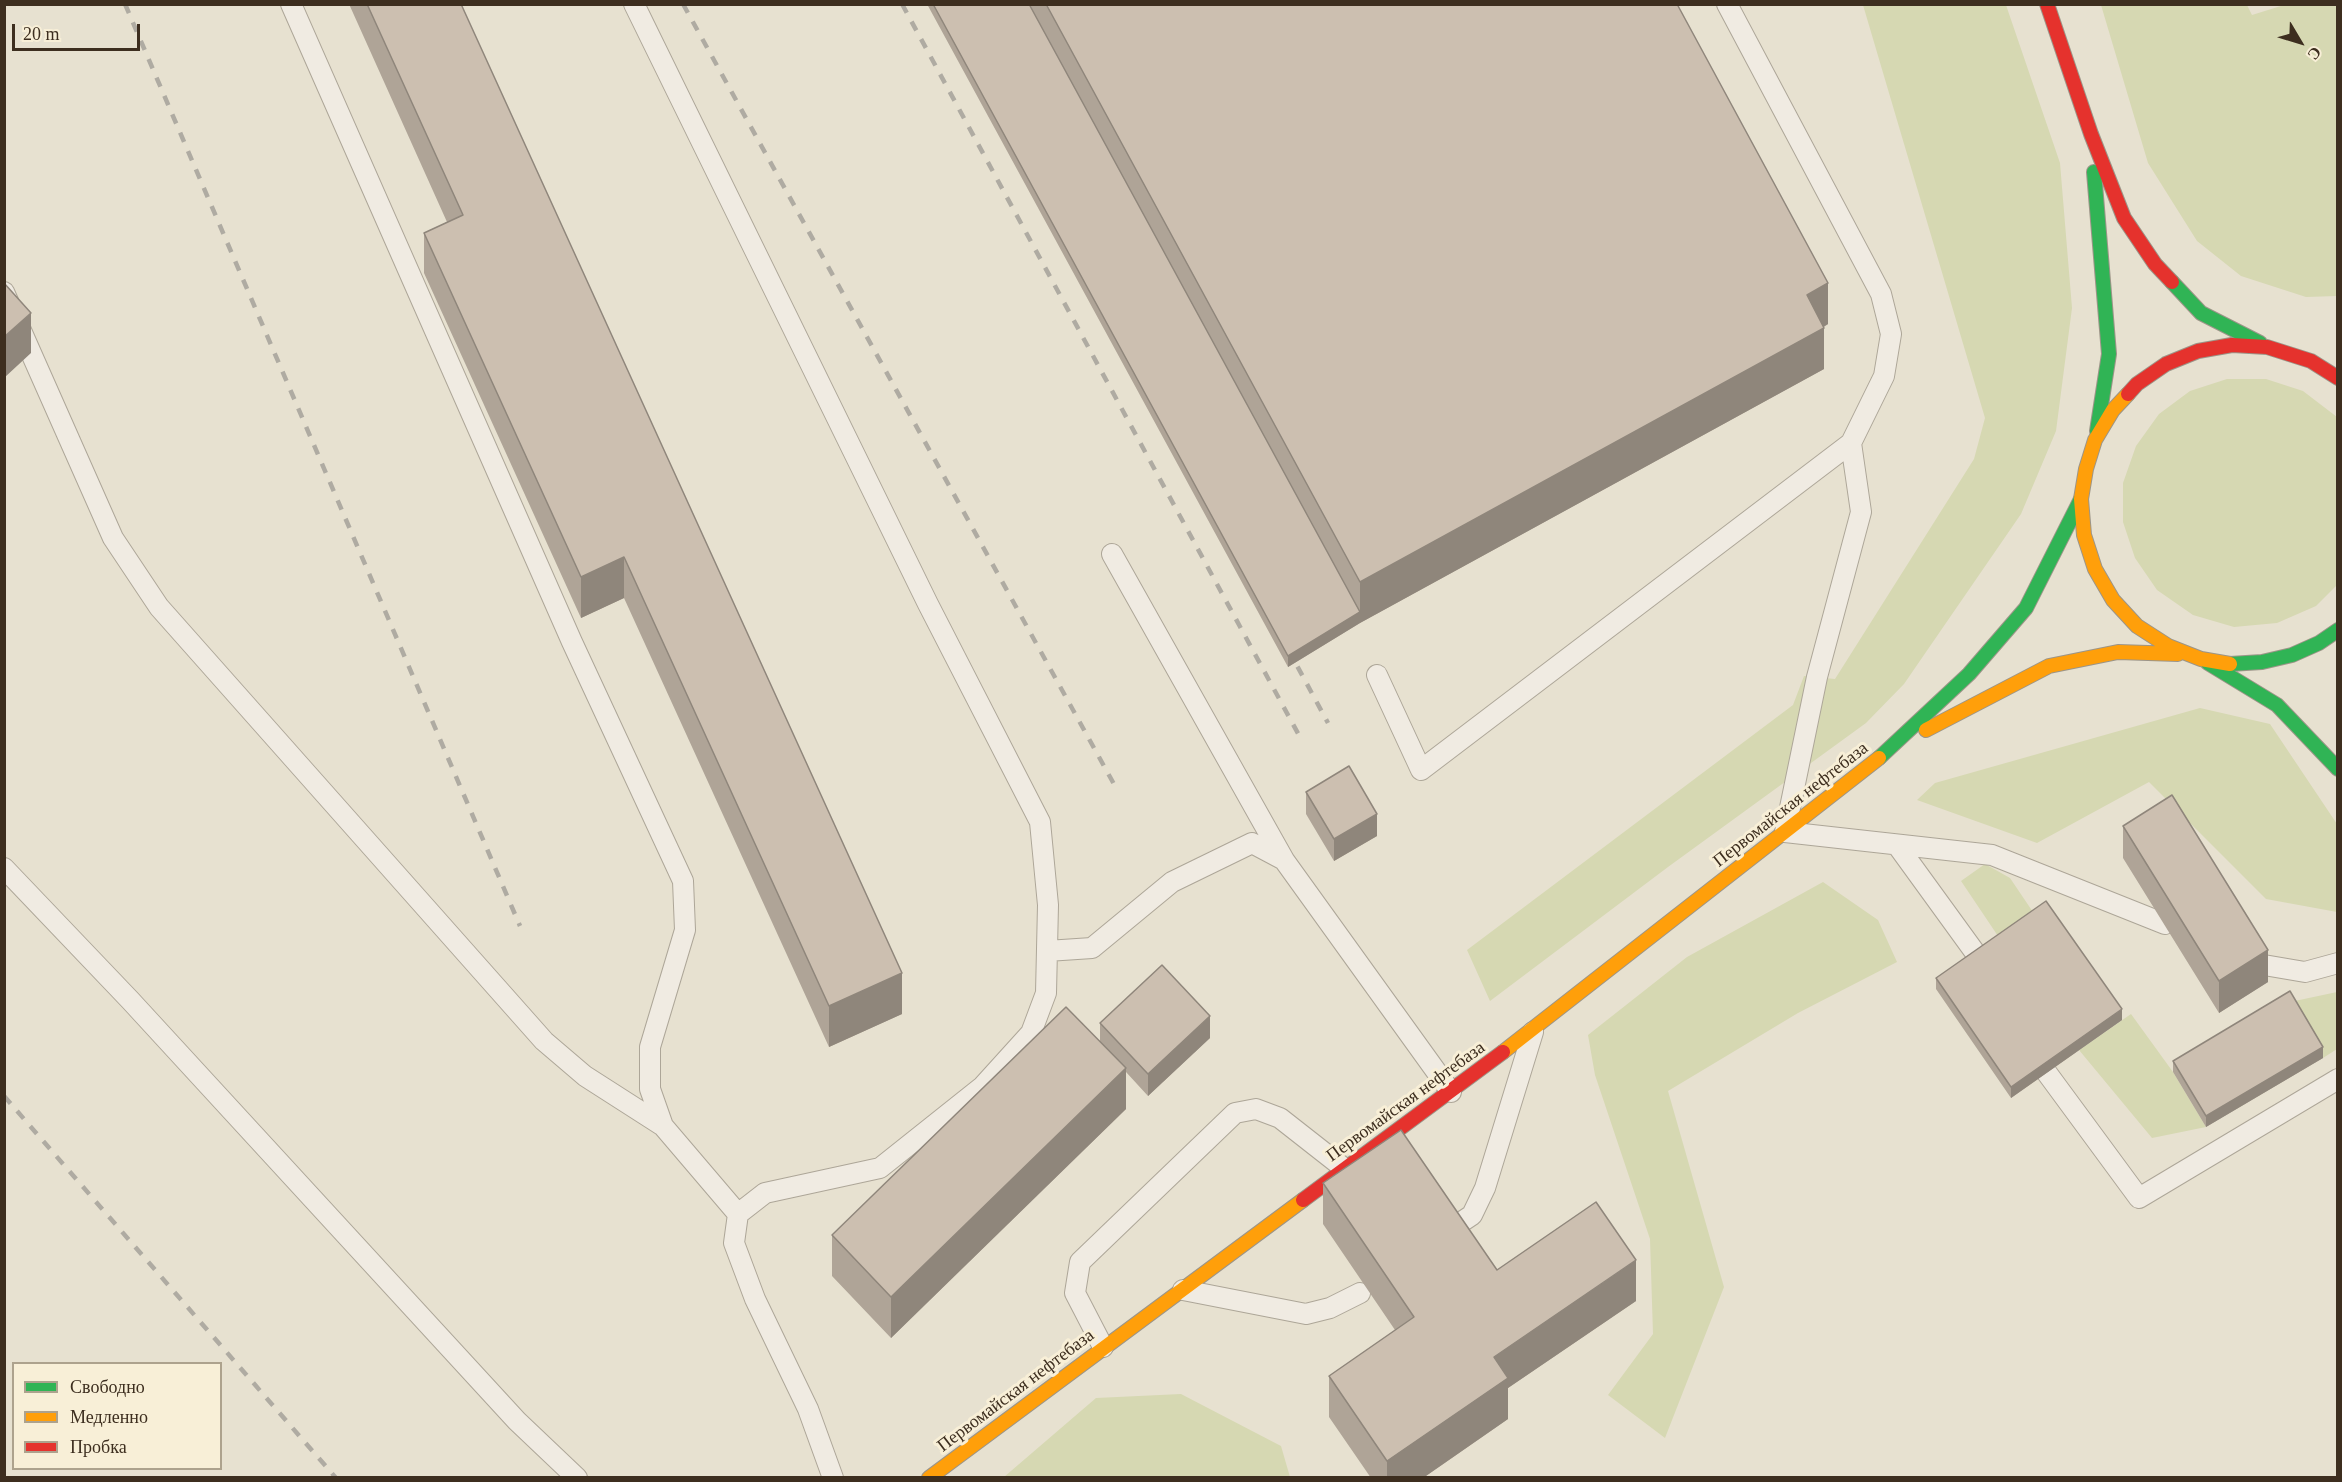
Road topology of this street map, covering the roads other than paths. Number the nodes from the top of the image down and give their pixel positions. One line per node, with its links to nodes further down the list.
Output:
1 (291, 4): 33 (lane)
2 (634, 4): 25 (lane)
3 (1726, 4): 12 (lane)
4 (2047, 4): 5 (main road)
5 (2091, 134): 7 (main road); 11 (main road)
6 (4, 292): 33 (lane)
7 (2267, 347): 9 (main road); 11 (main road)
8 (2325, 349): 9 (main road)
9 (2290, 353): 10 (main road)
10 (2337, 378)
11 (2095, 440): 13 (main road)
12 (1851, 443): 17 (lane); 20 (lane)
13 (2081, 499): 16 (main road); 18 (main road)
14 (1112, 554): 22 (lane)
15 (2337, 630): 16 (main road)
16 (2195, 657): 18 (main road); 19 (main road)
17 (1377, 675)
18 (1897, 744): 20 (main road, Первомайская нефтебаза)
19 (2337, 769)
20 (1785, 832): 21 (lane); 29 (main road, Первомайская нефтебаза)
21 (1897, 845): 24 (lane); 26 (lane)
22 (1284, 860): 25 (lane); 32 (lane)
23 (4, 868): 40 (lane)
24 (2165, 924)
25 (1047, 951): 35 (lane)
26 (1979, 958)
27 (2337, 963): 28 (lane)
28 (2258, 964)
29 (1534, 1029): 32 (main road, Первомайская нефтебаза); 36 (lane)
30 (2047, 1073): 31 (lane)
31 (2337, 1079)
32 (1451, 1092): 34 (main road, Первомайская нефтебаза)
33 (663, 1126): 35 (lane)
34 (1345, 1169): 37 (main road, Первомайская нефтебаза); 39 (lane)
35 (738, 1214): 41 (lane)
36 (1454, 1227)
37 (1183, 1290): 38 (lane); 39 (main road, Первомайская нефтебаза)
38 (1360, 1293)
39 (1103, 1347): 42 (main road, Первомайская нефтебаза)
40 (577, 1478)
41 (833, 1478)
42 (929, 1478)

